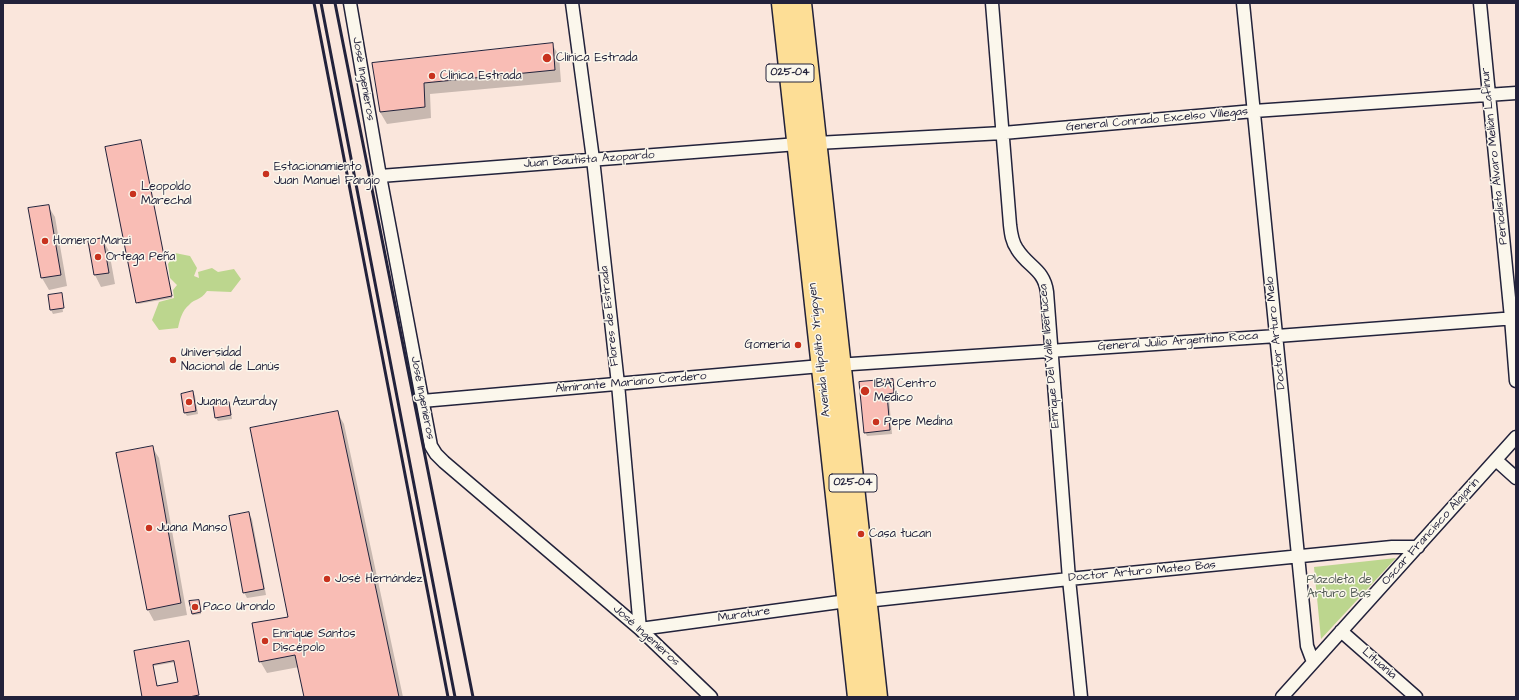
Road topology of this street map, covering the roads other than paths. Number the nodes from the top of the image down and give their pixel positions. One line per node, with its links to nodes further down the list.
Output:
1 (350, 3): 14 (street, José Ingenieros)
2 (572, 3): 13 (street, Flores de Estrada)
3 (782, 3): 12 (main road, Avenida Hipólito Yrigoyen / 025-04)
4 (801, 3): 12 (main road, Avenida Hipólito Yrigoyen / 025-04)
5 (992, 3): 11 (street, Enrique Del Valle Iberlucea)
6 (1243, 3): 10 (street, Doctor Arturo Melo)
7 (1480, 3): 9 (street, Periodista Álvaro Melián Lafinur)
8 (1516, 93): 9 (street, General Conrado Excelso Villegas)
9 (1489, 95): 10 (street, General Conrado Excelso Villegas); 15 (street, Periodista Álvaro Melián Lafinur)
10 (1254, 111): 11 (street, General Conrado Excelso Villegas); 16 (street, Doctor Arturo Melo)
11 (1003, 133): 12 (street, General Conrado Excelso Villegas); 17 (street, Enrique Del Valle Iberlucea)
12 (807, 144): 13 (street, Juan Bautista Azopardo); 18 (main road, Avenida Hipólito Yrigoyen / 025-04)
13 (593, 159): 14 (street, Juan Bautista Azopardo); 20 (street, Flores de Estrada)
14 (380, 176): 21 (street, José Ingenieros)
15 (1514, 318): 16 (street, General Julio Argentino Roca); 19 (street, Periodista Álvaro Melián Lafinur)
16 (1277, 336): 17 (street, General Julio Argentino Roca); 26 (street, Doctor Arturo Melo)
17 (1050, 350): 18 (street, General Julio Argentino Roca); 27 (street, Enrique Del Valle Iberlucea)
18 (831, 365): 20 (street, Almirante Mariano Cordero); 28 (main road, Avenida Hipólito Yrigoyen / 025-04)
19 (1516, 381)
20 (618, 384): 21 (street, Almirante Mariano Cordero); 29 (street, Flores de Estrada)
21 (422, 401): 29 (street, José Ingenieros)
22 (1516, 438): 23 (street, Oscar Francisco Alajarín)
23 (1496, 460): 24 (street); 25 (street, Oscar Francisco Alajarín)
24 (1516, 478)
25 (1418, 547): 26 (street, Doctor Arturo Mateo Bas); 30 (street, Oscar Francisco Alajarín)
26 (1299, 557): 27 (street, Doctor Arturo Mateo Bas); 31 (street, Doctor Arturo Melo)
27 (1069, 579): 28 (street, Doctor Arturo Mateo Bas); 35 (street, Enrique Del Valle Iberlucea)
28 (857, 601): 29 (street, Murature); 33 (main road, Avenida Hipólito Yrigoyen / 025-04); 34 (main road, Avenida Hipólito Yrigoyen / 025-04)
29 (640, 629): 32 (street, José Ingenieros)
30 (1341, 631): 31 (street, Oscar Francisco Alajarín); 37 (street, Lituania)
31 (1313, 662): 36 (street, Oscar Francisco Alajarín)
32 (711, 697)
33 (858, 697)
34 (877, 697)
35 (1081, 697)
36 (1282, 697)
37 (1416, 697)

